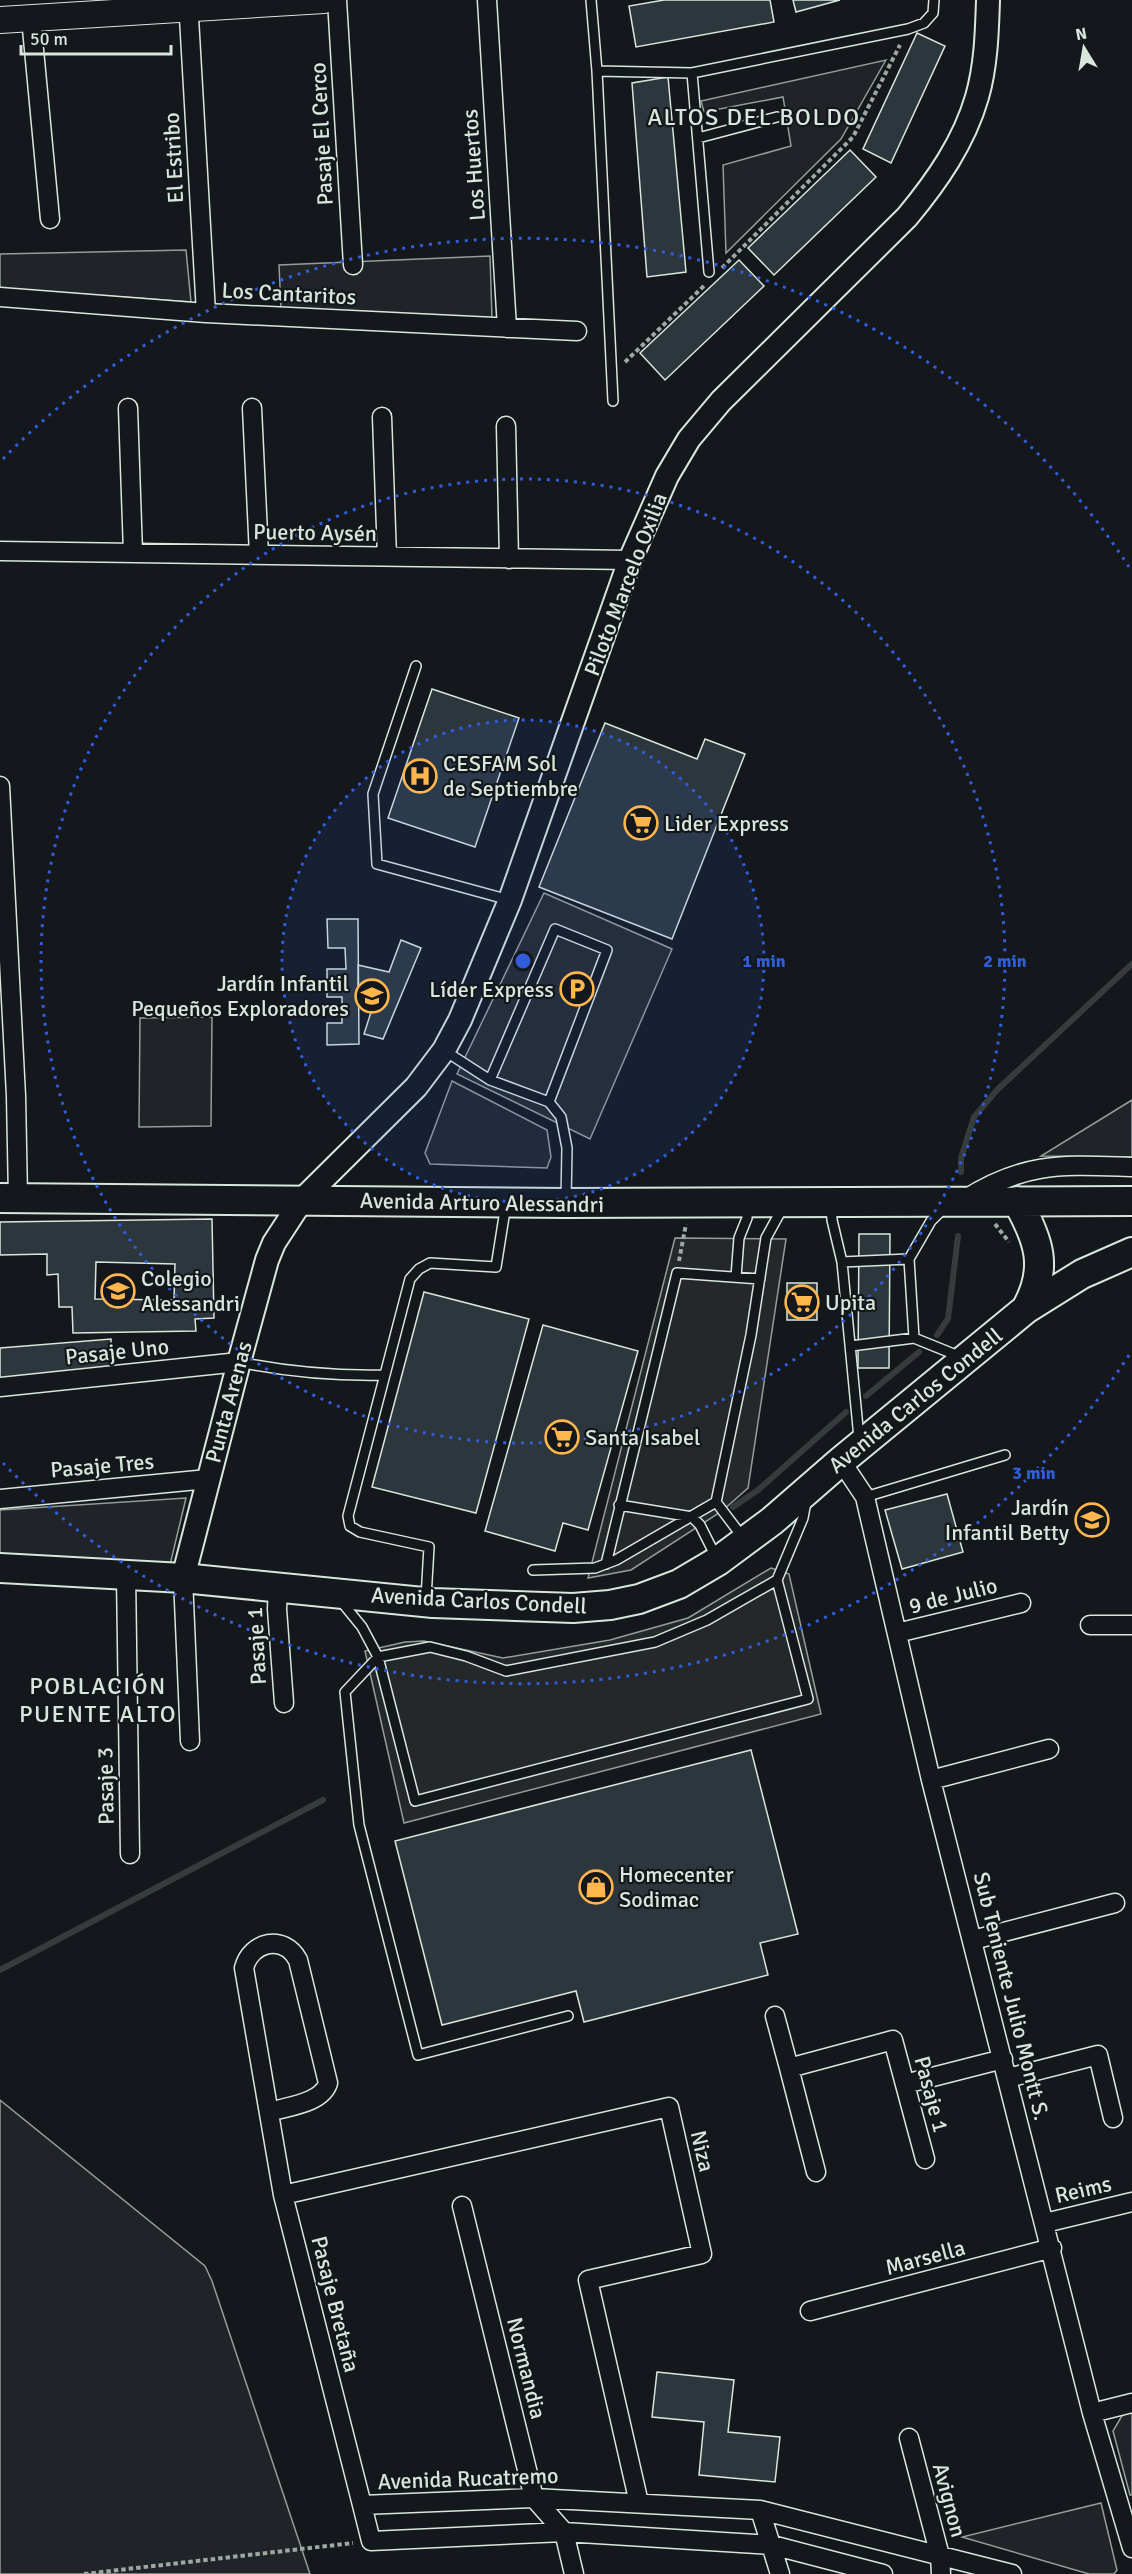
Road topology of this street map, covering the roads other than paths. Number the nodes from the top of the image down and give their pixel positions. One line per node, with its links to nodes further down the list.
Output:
1 (324, 0): 7 (main road)
2 (337, 0): 15 (street, Pasaje El Cerco)
3 (487, 0): 19 (street, Los Huertos)
4 (591, 0): 10 (lane)
5 (934, 0): 11 (lane)
6 (988, 0): 31 (street, Piloto Marcelo Oxilia)
7 (188, 4): 8 (main road); 18 (street, El Estribo)
8 (31, 18): 9 (main road); 14 (street)
9 (0, 20)
10 (597, 71): 11 (lane); 21 (lane)
11 (692, 73): 13 (lane)
12 (777, 117): 13 (lane)
13 (698, 138): 16 (lane)
14 (50, 219)
15 (353, 265)
16 (709, 272)
17 (0, 297): 18 (street, Los Cantaritos)
18 (206, 314): 19 (street, Los Cantaritos)
19 (507, 328): 20 (street, Los Cantaritos)
20 (577, 331)
21 (613, 400)
22 (129, 408): 27 (street)
23 (252, 408): 28 (street)
24 (382, 417): 29 (street)
25 (506, 426): 30 (street)
26 (0, 551): 27 (street, Puerto Aysén)
27 (133, 553): 28 (street, Puerto Aysén)
28 (259, 555): 29 (street, Puerto Aysén)
29 (387, 557): 30 (street, Puerto Aysén)
30 (509, 559): 31 (street, Puerto Aysén)
31 (630, 560): 35 (street, Piloto Marcelo Oxilia)
32 (416, 666): 35 (lane)
33 (0, 786): 34 (street)
34 (2, 852): 40 (street)
35 (510, 900): 36 (street, Piloto Marcelo Oxilia)
36 (444, 1050): 37 (lane); 41 (street, Piloto Marcelo Oxilia)
37 (490, 1080): 38 (lane); 38 (lane)
38 (549, 1102): 48 (lane)
39 (1132, 1167): 42 (street)
40 (9, 1198): 41 (main road, Avenida Arturo Alessandri)
41 (302, 1200): 45 (main road, Avenida Arturo Alessandri); 59 (street, Punta Arenas)
42 (958, 1201): 43 (main road, Avenida Arturo Alessandri); 47 (main road, Avenida Arturo Alessandri); 51 (lane)
43 (1017, 1201): 44 (main road, Avenida Arturo Alessandri); 55 (main road)
44 (1132, 1201)
45 (506, 1202): 48 (main road, Avenida Arturo Alessandri); 60 (lane)
46 (787, 1202): 47 (main road, Avenida Arturo Alessandri); 49 (main road, Avenida Arturo Alessandri); 54 (lane)
47 (831, 1202): 52 (lane)
48 (566, 1203): 49 (main road, Avenida Arturo Alessandri)
49 (747, 1203): 53 (lane)
50 (1132, 1252): 55 (main road, Avenida Carlos Condell)
51 (909, 1259): 52 (lane); 56 (lane)
52 (843, 1262): 57 (lane)
53 (736, 1277): 54 (lane); 69 (lane)
54 (760, 1279): 68 (lane)
55 (1026, 1310): 58 (main road, Avenida Carlos Condell)
56 (914, 1338): 57 (lane); 58 (lane)
57 (851, 1346): 62 (lane)
58 (964, 1358): 62 (main road, Avenida Carlos Condell)
59 (239, 1362): 60 (lane); 61 (street, Pasaje Uno); 64 (street, Punta Arenas)
60 (385, 1375): 81 (lane)
61 (0, 1387)
62 (850, 1454): 65 (main road, Avenida Carlos Condell); 66 (street, Sub Teniente Julio Montt S.)
63 (1005, 1455): 66 (lane)
64 (208, 1479): 67 (street, Pasaje Tres); 77 (street, Punta Arenas)
65 (809, 1488): 71 (main road, Avenida Carlos Condell); 78 (lane)
66 (865, 1497): 85 (street, Sub Teniente Julio Montt S.)
67 (0, 1499)
68 (716, 1502): 70 (lane); 71 (lane)
69 (619, 1504): 70 (lane); 73 (lane)
70 (692, 1517): 72 (lane); 73 (lane)
71 (745, 1541): 72 (main road, Avenida Carlos Condell)
72 (718, 1561): 81 (main road, Avenida Carlos Condell)
73 (606, 1564): 75 (lane)
74 (0, 1568): 76 (main road, Avenida Carlos Condell)
75 (533, 1570)
76 (126, 1574): 77 (main road, Avenida Carlos Condell); 91 (street, Pasaje 3)
77 (183, 1578): 79 (main road, Avenida Carlos Condell); 88 (street)
78 (777, 1580): 86 (lane); 86 (lane)
79 (278, 1586): 80 (main road, Avenida Carlos Condell); 87 (street, Pasaje 1)
80 (333, 1592): 81 (main road, Avenida Carlos Condell); 86 (lane)
81 (426, 1602)
82 (1021, 1603): 85 (street, 9 de Julio)
83 (1090, 1625): 84 (street)
84 (1132, 1625)
85 (897, 1633): 90 (street, Sub Teniente Julio Montt S.)
86 (378, 1657): 94 (lane)
87 (284, 1703)
88 (190, 1741)
89 (1049, 1749): 90 (street)
90 (931, 1780): 93 (street, Sub Teniente Julio Montt S.)
91 (130, 1854)
92 (1115, 1903): 93 (street)
93 (973, 1940): 96 (street, Sub Teniente Julio Montt S.)
94 (568, 2016)
95 (775, 2016): 97 (street)
96 (1003, 2059): 98 (street, Sub Teniente Julio Montt S.); 99 (street)
97 (789, 2068): 99 (street, Pasaje 1); 103 (street)
98 (1008, 2078): 101 (street); 107 (street, Sub Teniente Julio Montt S.)
99 (905, 2084): 102 (street, Pasaje 1)
100 (270, 2112): 100 (street, Pasaje Bretaña); 104 (street, Pasaje Bretaña)
101 (1113, 2118)
102 (925, 2159)
103 (816, 2172)
104 (283, 2195): 114 (street, Niza); 115 (street, Pasaje Bretaña)
105 (1132, 2202): 107 (street, Reims)
106 (462, 2206): 113 (street, Normandia)
107 (1045, 2223): 108 (street, Sub Teniente Julio Montt S.)
108 (1052, 2248): 109 (street, Marsella); 111 (street, Sub Teniente Julio Montt S.)
109 (810, 2311)
110 (1132, 2403): 111 (street)
111 (1092, 2413): 119 (street, Sub Teniente Julio Montt S.)
112 (909, 2439): 120 (street, Avignon)
113 (534, 2498): 114 (street, Avenida Rucatremo); 115 (street, Avenida Rucatremo); 117 (street, Normandia)
114 (639, 2503): 116 (street, Avenida Rucatremo)
115 (362, 2505): 117 (street, Avenida Rucatremo)
116 (760, 2510): 118 (street); 120 (street, Avenida Rucatremo)
117 (564, 2532): 118 (street); 121 (street)
118 (772, 2545): 122 (street); 123 (street)
119 (1132, 2548)
120 (941, 2565): 124 (street, Avenida Rucatremo)
121 (574, 2574)
122 (780, 2574)
123 (883, 2574)
124 (1012, 2574)

